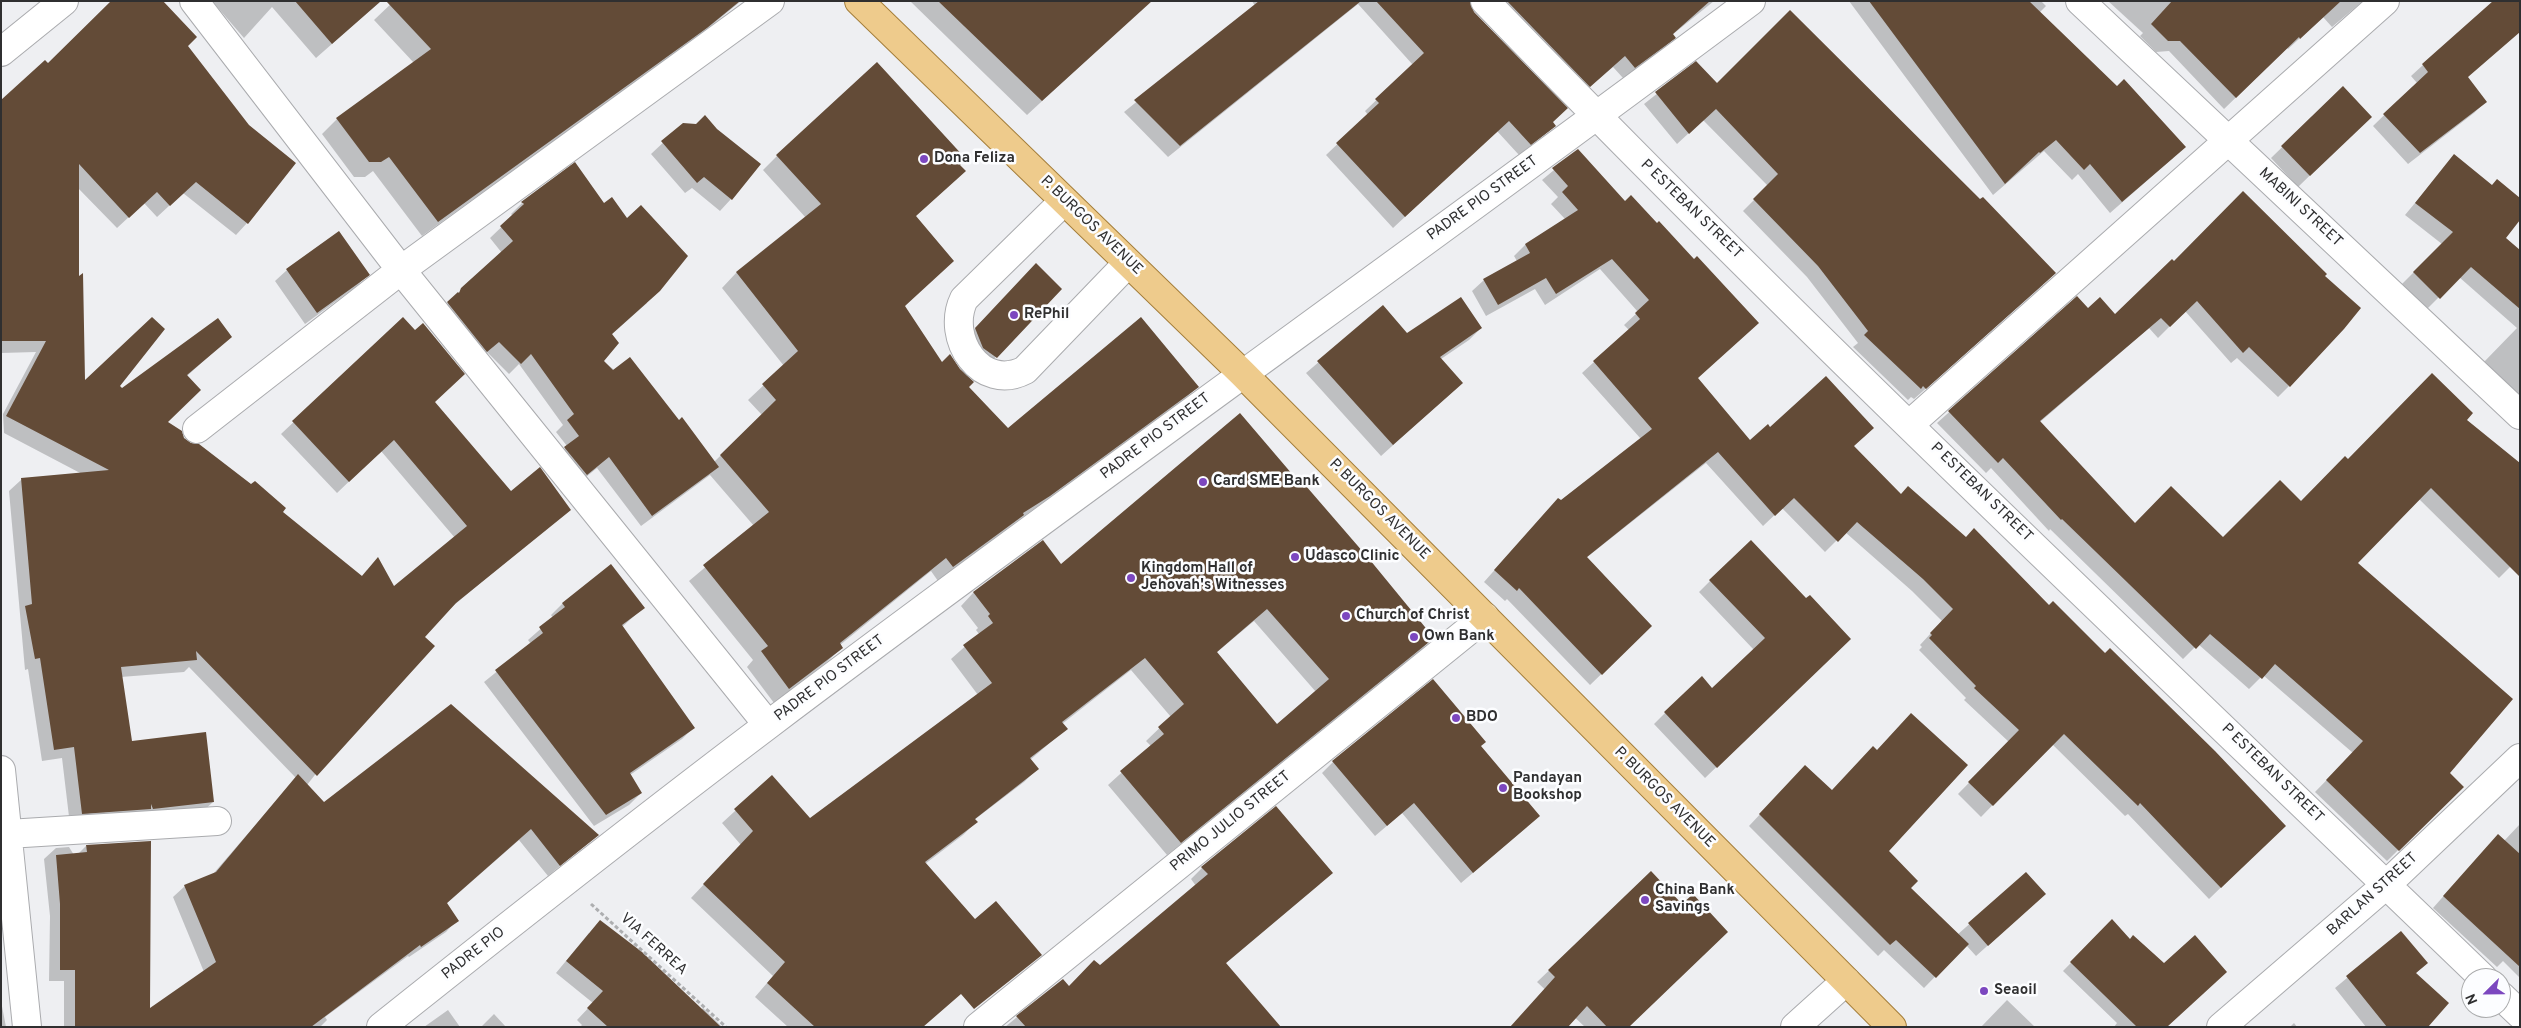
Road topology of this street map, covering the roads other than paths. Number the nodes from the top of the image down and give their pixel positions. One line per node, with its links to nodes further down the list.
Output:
1 (64, 1): 9 (street)
2 (194, 1): 14 (street)
3 (770, 1): 14 (street)
4 (859, 1): 12 (main road, P. BURGOS AVENUE)
5 (1485, 1): 10 (street, P ESTEBAN STREET)
6 (1751, 1): 10 (street, PADRE PIO STREET)
7 (2080, 1): 11 (street, MABINI STREET)
8 (2386, 1): 11 (street)
9 (1, 52)
10 (1596, 117): 15 (street, PADRE PIO STREET); 17 (street, P ESTEBAN STREET)
11 (2229, 140): 16 (street, MABINI STREET); 17 (street)
12 (1064, 201): 13 (main road, P. BURGOS AVENUE); 13 (street)
13 (1128, 262): 15 (main road, P. BURGOS AVENUE)
14 (401, 270): 18 (street); 20 (street)
15 (1242, 373): 19 (main road, P. BURGOS AVENUE); 20 (street, PADRE PIO STREET)
16 (2520, 415)
17 (1910, 424): 26 (street, P ESTEBAN STREET)
18 (197, 429)
19 (1485, 617): 28 (main road, P. BURGOS AVENUE); 31 (street, PRIMO JULIO STREET)
20 (768, 725): 25 (street, PADRE PIO STREET)
21 (2520, 758): 26 (street, BARLAN STREET)
22 (1, 770): 24 (street)
23 (217, 821): 24 (street)
24 (8, 834): 29 (street)
25 (566, 881): 30 (street, PADRE PIO)
26 (2386, 885): 27 (street, P ESTEBAN STREET); 34 (street, BARLAN STREET)
27 (2473, 968)
28 (1846, 981): 32 (street); 33 (main road, P. BURGOS AVENUE)
29 (27, 1027)
30 (381, 1027)
31 (978, 1027)
32 (1795, 1027)
33 (1892, 1027)
34 (2221, 1027)

